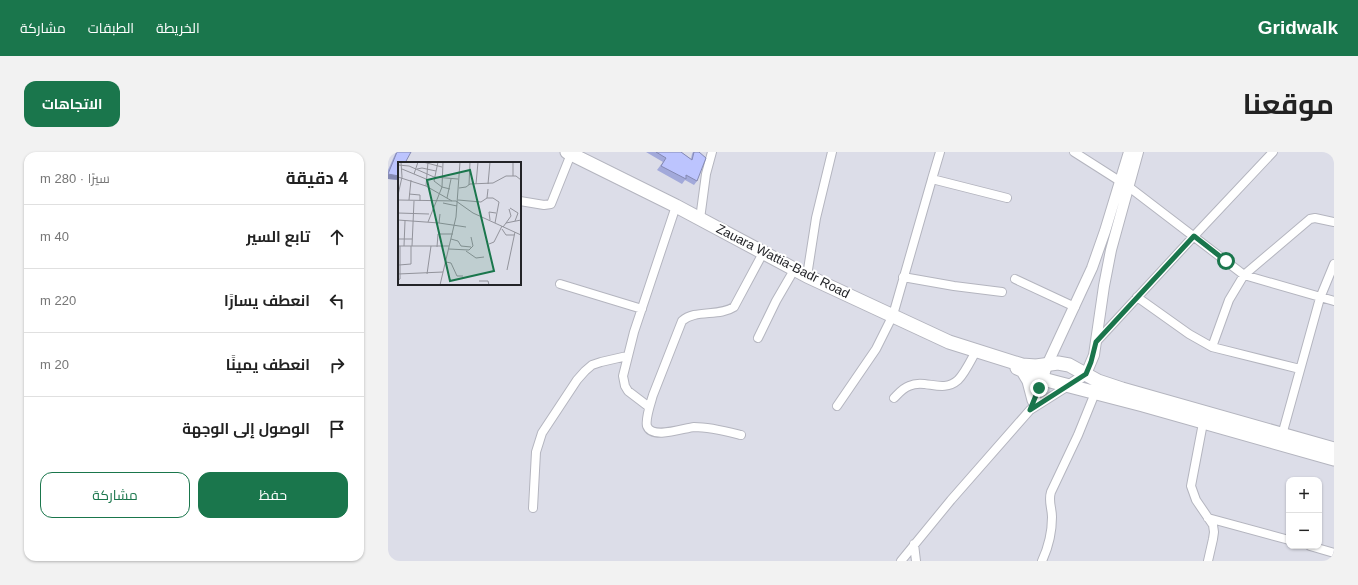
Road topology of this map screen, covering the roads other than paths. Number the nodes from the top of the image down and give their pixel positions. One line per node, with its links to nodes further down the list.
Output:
1 (712, 152): 15 (street)
2 (832, 152): 22 (street)
3 (940, 152): 9 (street)
4 (1074, 152): 10 (street)
5 (1129, 152): 10 (street)
6 (1138, 152): 11 (street)
7 (1273, 152): 17 (street)
8 (569, 153): 13 (street); 14 (highway, Zauara Wattia-Badr Road)
9 (932, 179): 12 (street); 23 (street)
10 (1120, 181): 11 (street); 30 (street)
11 (1128, 187): 17 (street); 34 (street)
12 (1006, 198)
13 (521, 201)
14 (676, 206): 15 (highway, Zauara Wattia-Badr Road); 31 (street)
15 (700, 219): 18 (highway, Zauara Wattia-Badr Road)
16 (1334, 222): 21 (street)
17 (1194, 236): 21 (street); 27 (street)
18 (763, 253): 20 (highway, Zauara Wattia-Badr Road); 49 (street)
19 (1334, 264): 28 (street)
20 (794, 270): 22 (highway, Zauara Wattia-Badr Road); 33 (street)
21 (1244, 275): 28 (street); 35 (street)
22 (807, 276): 32 (highway, Zauara Wattia-Badr Road)
23 (903, 277): 26 (street); 32 (street)
24 (1015, 279): 30 (street)
25 (560, 284): 31 (street)
26 (1002, 292)
27 (1138, 297): 34 (street); 35 (street)
28 (1320, 298): 29 (street); 40 (street)
29 (1334, 301)
30 (1075, 307): 39 (street)
31 (642, 309): 37 (street)
32 (893, 315): 36 (highway, Zauara Wattia-Badr Road); 48 (street)
33 (758, 338)
34 (1096, 342): 42 (street)
35 (1212, 347): 40 (street)
36 (976, 351): 38 (highway, Zauara Wattia-Badr Road); 46 (street)
37 (627, 356): 49 (street); 55 (street)
38 (1003, 360): 39 (highway); 41 (highway)
39 (1047, 365): 42 (highway); 43 (street)
40 (1300, 369): 52 (street)
41 (1023, 371): 43 (highway); 47 (highway)
42 (1086, 374): 44 (street); 52 (highway)
43 (1043, 379): 44 (highway); 47 (street)
44 (1068, 386): 45 (highway); 47 (street)
45 (1095, 393): 50 (highway); 63 (street)
46 (894, 398)
47 (1032, 405): 58 (street)
48 (837, 406)
49 (649, 407): 51 (street)
50 (1203, 422): 54 (highway); 56 (street)
51 (741, 435)
52 (1282, 435): 53 (highway)
53 (1334, 449)
54 (1334, 459)
55 (533, 508)
56 (1208, 518): 57 (street); 64 (street)
57 (1286, 539)
58 (914, 544): 61 (street); 62 (street)
59 (1320, 549): 60 (street)
60 (1334, 553)
61 (901, 561)
62 (916, 561)
63 (1042, 561)
64 (1208, 561)

